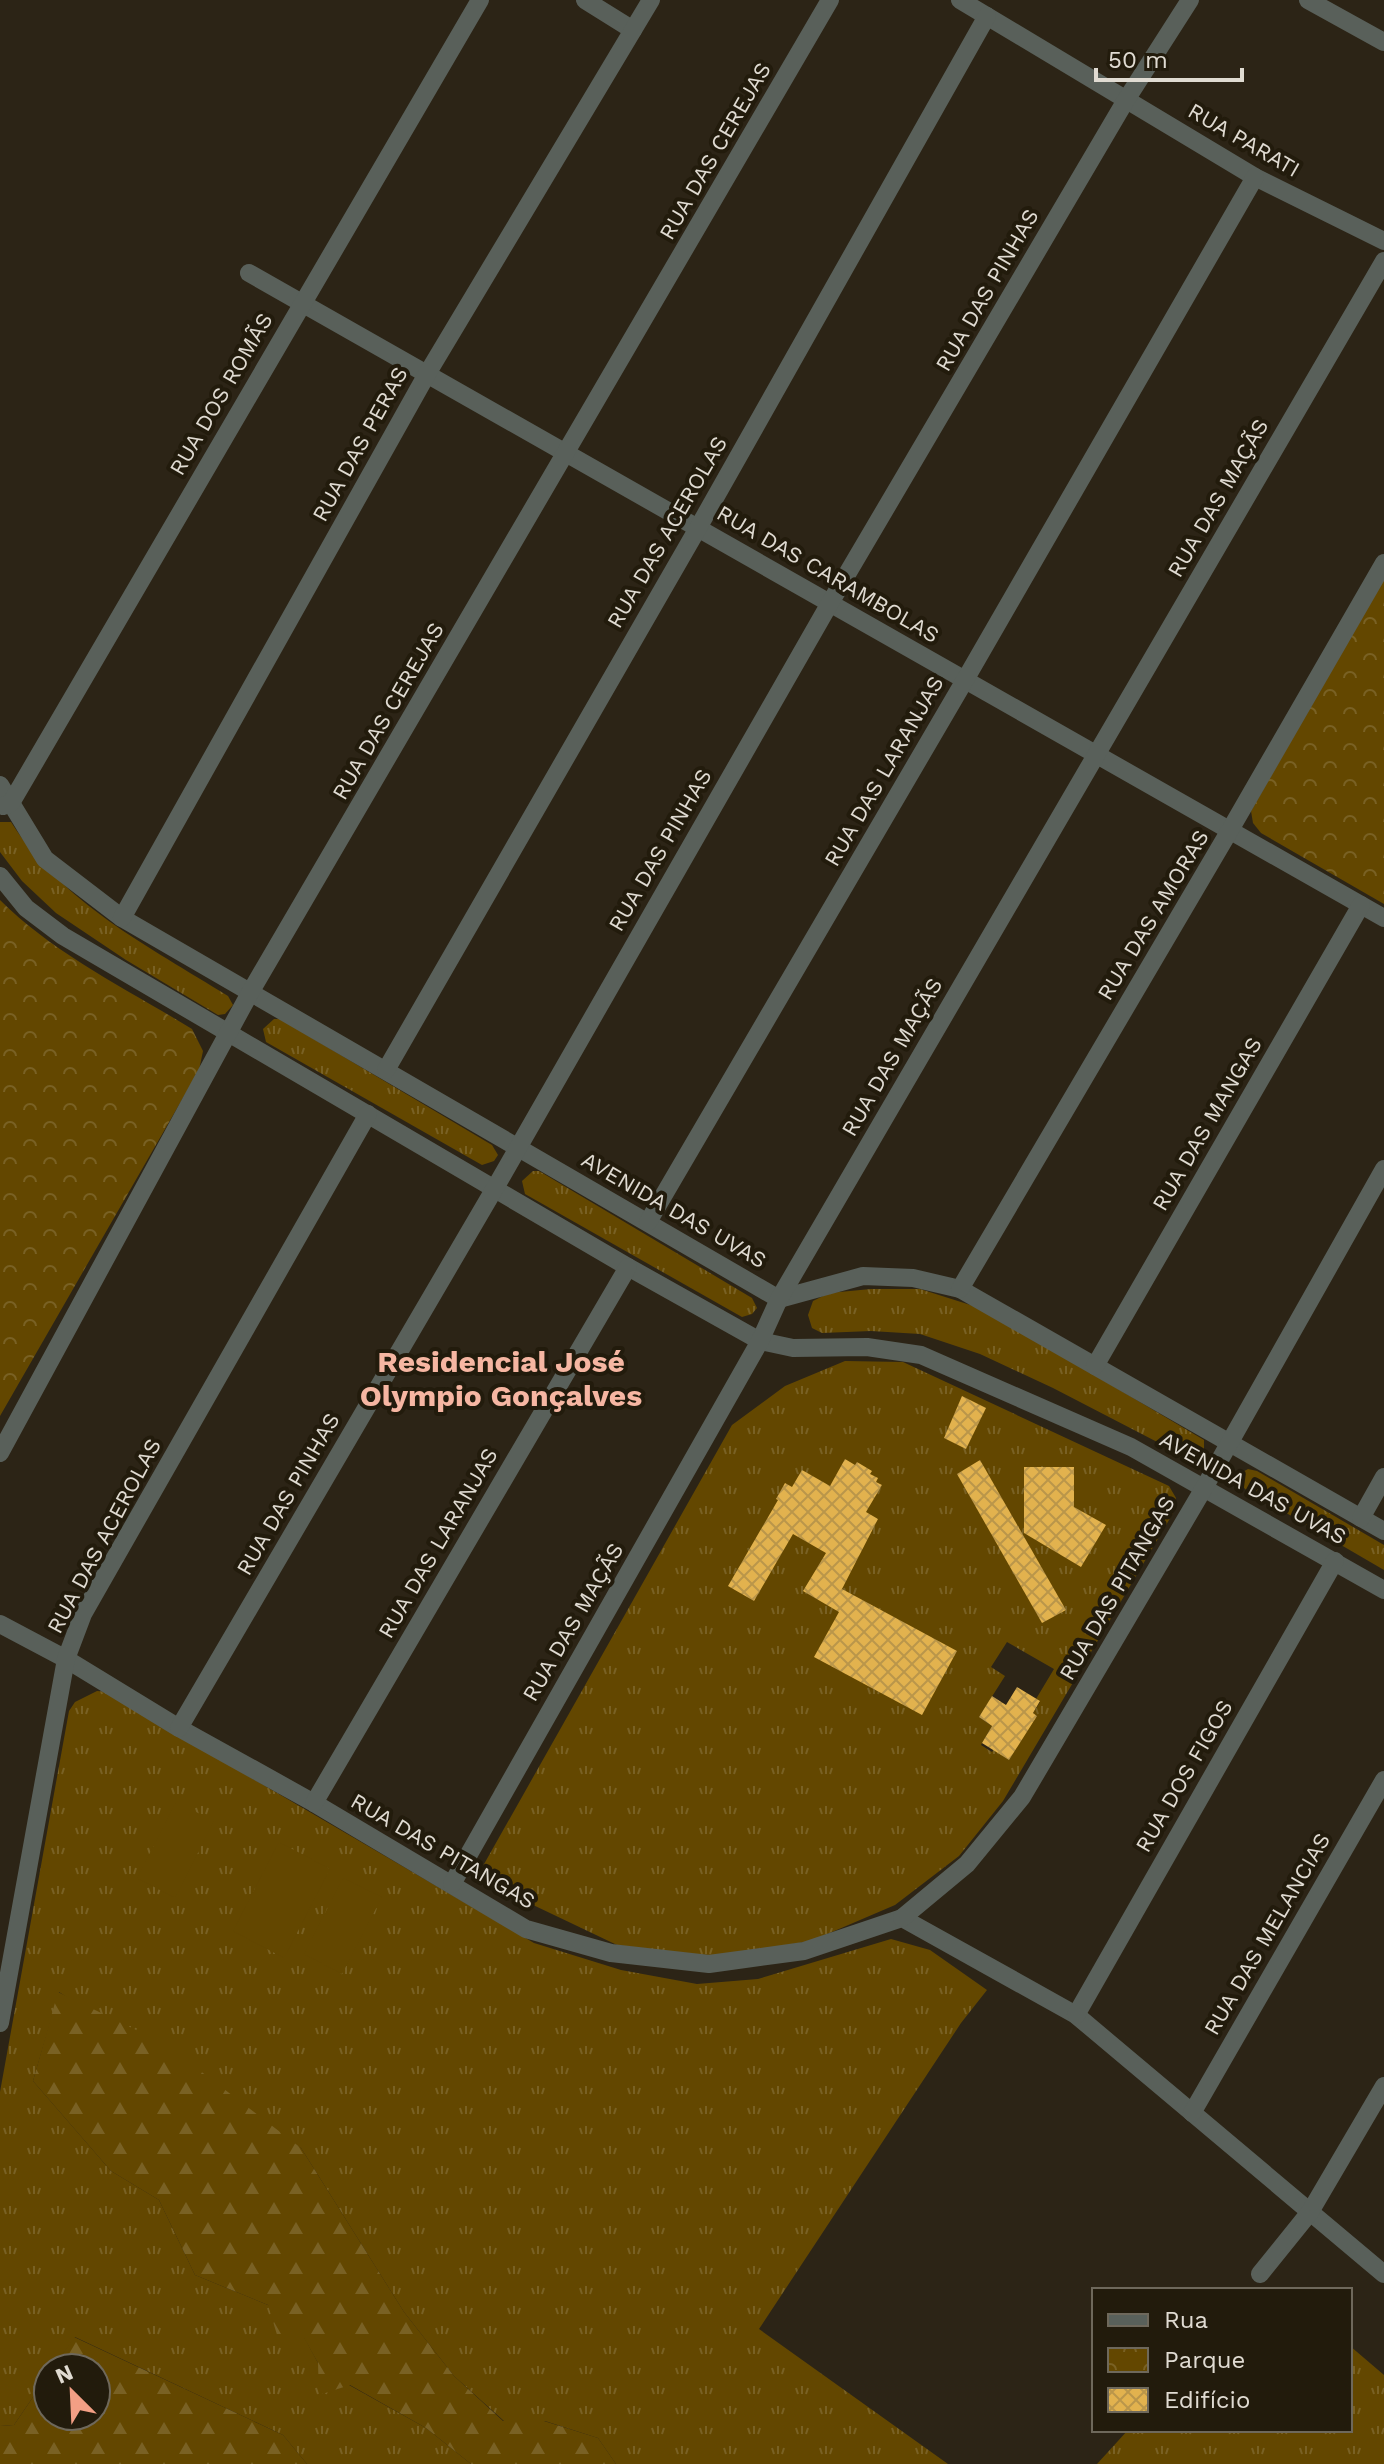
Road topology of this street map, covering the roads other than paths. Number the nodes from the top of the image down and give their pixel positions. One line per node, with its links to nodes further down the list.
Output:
1 (480, 0): 16 (street, RUA DOS ROMÃS)
2 (585, 0): 9 (street)
3 (651, 0): 9 (street, RUA DAS PERAS)
4 (830, 0): 18 (street, RUA DAS CEREJAS)
5 (960, 0): 8 (street, RUA PARATI)
6 (1190, 0): 11 (street, RUA DAS PINHAS)
7 (1308, 0): 10 (street)
8 (987, 16): 11 (street, RUA PARATI); 19 (street, RUA DAS ACEROLAS)
9 (633, 30): 17 (street, RUA DAS PERAS)
10 (1384, 42)
11 (1126, 100): 12 (street, RUA PARATI); 21 (street, RUA DAS PINHAS)
12 (1255, 177): 13 (street, RUA PARATI); 22 (street, RUA DAS LARANJAS)
13 (1384, 241)
14 (1384, 261): 23 (street, RUA DAS MAÇÃS)
15 (249, 273): 16 (street, RUA DAS CARAMBOLAS)
16 (301, 303): 17 (street, RUA DAS CARAMBOLAS); 25 (street, RUA DOS ROMÃS)
17 (427, 374): 18 (street, RUA DAS CARAMBOLAS); 29 (street, RUA DAS PERAS)
18 (567, 454): 19 (street, RUA DAS CARAMBOLAS); 31 (street, RUA DAS CEREJAS)
19 (698, 528): 21 (street, RUA DAS CARAMBOLAS); 33 (street, RUA DAS ACEROLAS)
20 (1384, 563): 26 (street, RUA DAS AMORAS)
21 (830, 603): 22 (street, RUA DAS CARAMBOLAS); 35 (street, RUA DAS PINHAS)
22 (965, 680): 23 (street, RUA DAS CARAMBOLAS); 38 (street, RUA DAS LARANJAS)
23 (1097, 755): 26 (street, RUA DAS CARAMBOLAS); 41 (street, RUA DAS MAÇÃS)
24 (0, 785): 25 (street, AVENIDA DAS UVAS)
25 (5, 805): 29 (street, AVENIDA DAS UVAS)
26 (1230, 830): 28 (street, RUA DAS CARAMBOLAS); 40 (street, RUA DAS AMORAS)
27 (0, 876): 32 (street, AVENIDA DAS UVAS)
28 (1361, 905): 30 (street, RUA DAS CARAMBOLAS); 43 (street, RUA DAS MANGAS)
29 (122, 918): 31 (street, AVENIDA DAS UVAS)
30 (1384, 918)
31 (251, 991): 32 (street, RUA DAS CEREJAS); 33 (street, AVENIDA DAS UVAS)
32 (228, 1032): 34 (street, AVENIDA DAS UVAS); 45 (street, RUA DAS CEREJAS)
33 (386, 1070): 35 (street, AVENIDA DAS UVAS)
34 (368, 1114): 37 (street, AVENIDA DAS UVAS); 53 (street, RUA DAS ACEROLAS)
35 (518, 1146): 37 (street, RUA DAS PINHAS); 38 (street, AVENIDA DAS UVAS)
36 (1384, 1169): 44 (street, RUA DAS PITANGAS)
37 (495, 1188): 39 (street, AVENIDA DAS UVAS); 54 (street, RUA DAS PINHAS)
38 (648, 1222): 41 (street, AVENIDA DAS UVAS)
39 (628, 1267): 42 (street, AVENIDA DAS UVAS); 56 (street, RUA DAS LARANJAS)
40 (960, 1289): 41 (street, AVENIDA DAS UVAS); 43 (street, AVENIDA DAS UVAS)
41 (779, 1299): 42 (street, RUA DAS MAÇÃS)
42 (760, 1341): 47 (street, AVENIDA DAS UVAS); 57 (street, RUA DAS MAÇÃS)
43 (1095, 1366): 44 (street, AVENIDA DAS UVAS)
44 (1228, 1442): 47 (street, RUA DAS PITANGAS); 48 (street, AVENIDA DAS UVAS)
45 (0, 1453)
46 (1384, 1477): 48 (street)
47 (1204, 1488): 50 (street, AVENIDA DAS UVAS); 58 (street, RUA DAS PITANGAS)
48 (1361, 1518): 49 (street, AVENIDA DAS UVAS)
49 (1384, 1531)
50 (1335, 1561): 51 (street, AVENIDA DAS UVAS); 59 (street, RUA DOS FIGOS)
51 (1384, 1590)
52 (0, 1624): 53 (street, RUA DAS PITANGAS)
53 (66, 1659): 54 (street, RUA DAS PITANGAS); 60 (street, RUA DAS ACEROLAS)
54 (179, 1728): 56 (street, RUA DAS PITANGAS)
55 (1384, 1780): 62 (street, RUA DAS MELANCIAS)
56 (314, 1803): 57 (street, RUA DAS PITANGAS)
57 (452, 1884): 58 (street, RUA DAS PITANGAS)
58 (902, 1918): 59 (street)
59 (1076, 2015): 62 (street)
60 (0, 2023)
61 (1384, 2086): 63 (street)
62 (1192, 2113): 63 (street)
63 (1310, 2212): 64 (street); 65 (street)
64 (1260, 2274)
65 (1384, 2274)

